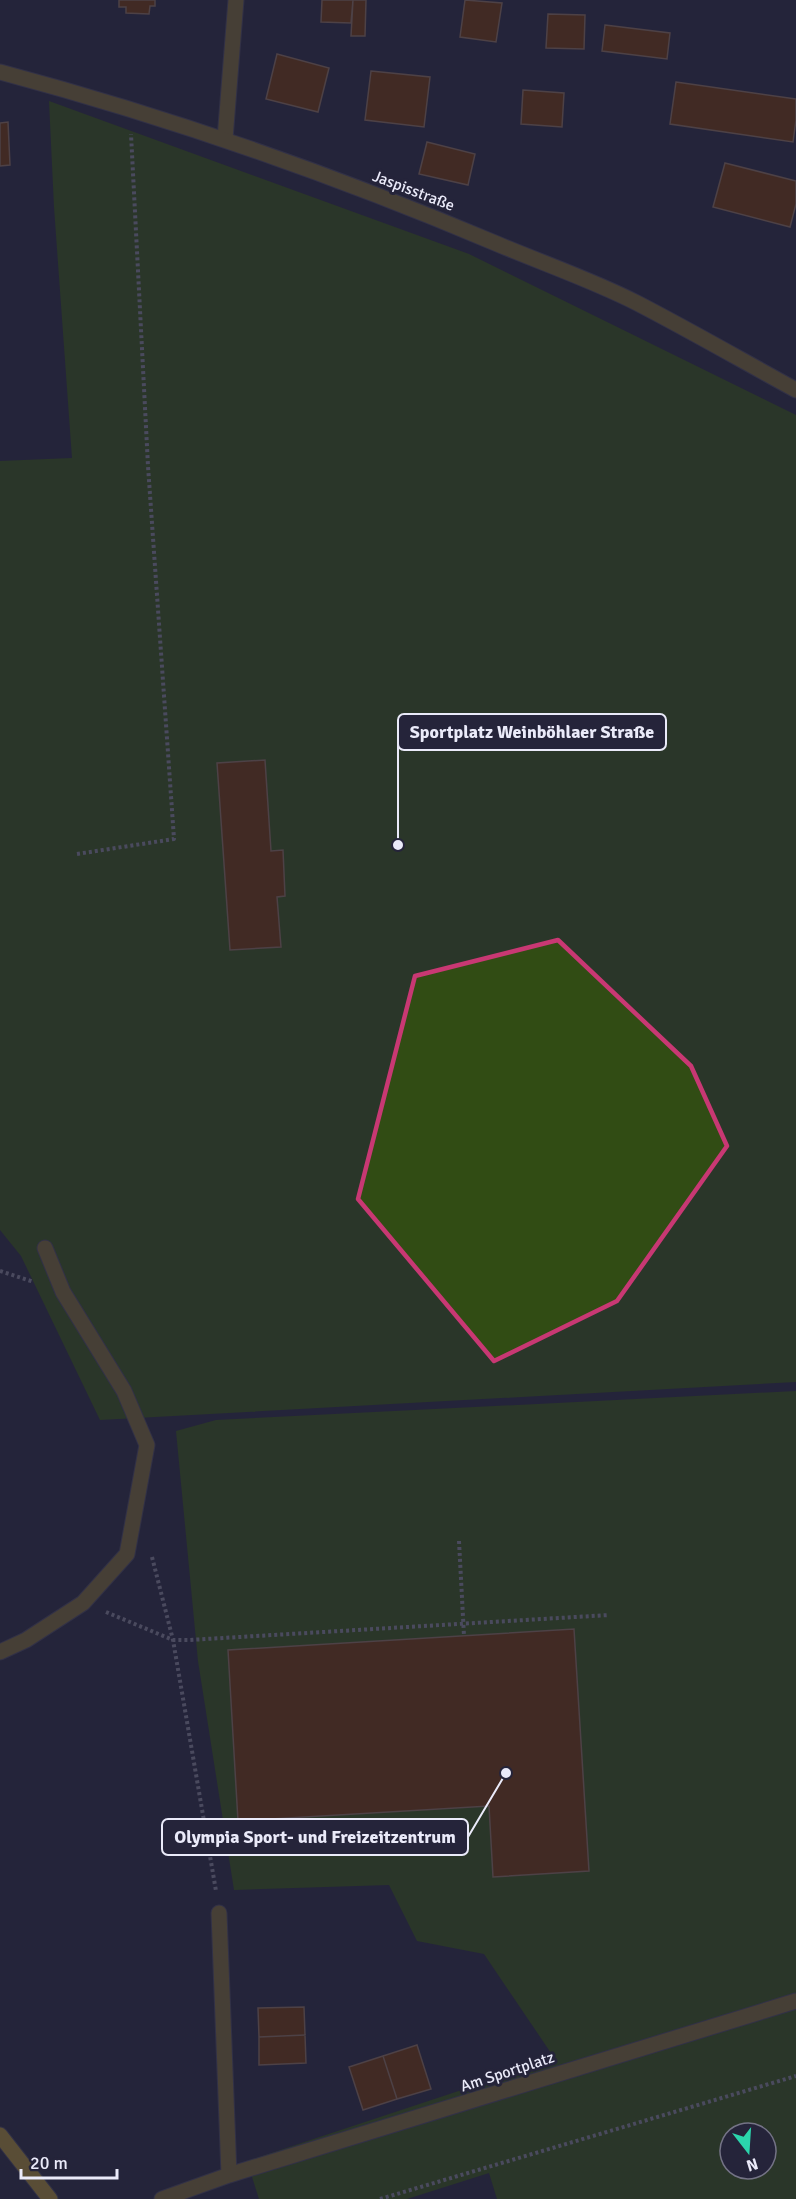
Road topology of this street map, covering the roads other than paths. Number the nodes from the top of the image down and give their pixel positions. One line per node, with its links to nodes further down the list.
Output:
1 (236, 0): 3 (street)
2 (0, 72): 3 (street, Jaspisstraße)
3 (225, 139): 4 (street, Jaspisstraße)
4 (796, 390)
5 (45, 1248): 6 (street)
6 (0, 1652)
7 (219, 1913): 10 (street)
8 (796, 2001): 10 (street, Am Sportplatz)
9 (0, 2135): 11 (main road)
10 (229, 2175): 12 (street, Am Sportplatz)
11 (50, 2199)
12 (162, 2199)

